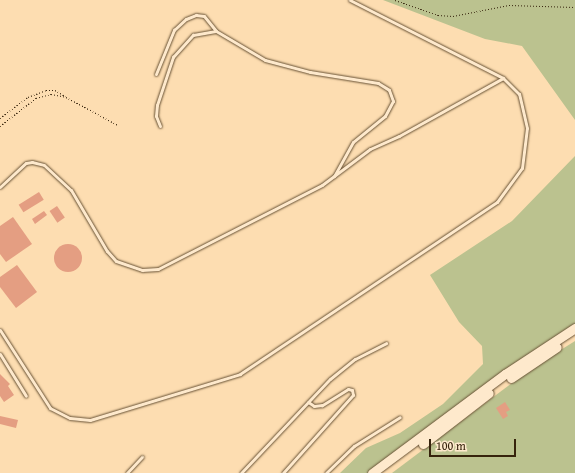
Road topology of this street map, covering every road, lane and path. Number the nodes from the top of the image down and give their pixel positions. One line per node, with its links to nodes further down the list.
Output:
1 (350, 0): 6 (lane)
2 (395, 0): 3 (path)
3 (575, 7)
4 (216, 31): 5 (lane); 11 (lane); 12 (lane)
5 (156, 74)
6 (503, 78): 12 (lane); 15 (lane)
7 (66, 97): 8 (path); 9 (path); 10 (path)
8 (0, 118)
9 (118, 125)
10 (0, 126)
11 (160, 126)
12 (333, 178): 13 (lane)
13 (0, 187)
14 (575, 328): 27 (main road)
15 (0, 330)
16 (575, 335): 28 (main road)
17 (386, 343): 20 (lane)
18 (0, 354): 19 (lane)
19 (26, 396)
20 (308, 402): 24 (lane); 25 (lane)
21 (400, 418): 26 (lane)
22 (142, 457): 23 (lane)
23 (127, 473)
24 (241, 473)
25 (283, 473)
26 (326, 473)
27 (372, 473)
28 (383, 473)

